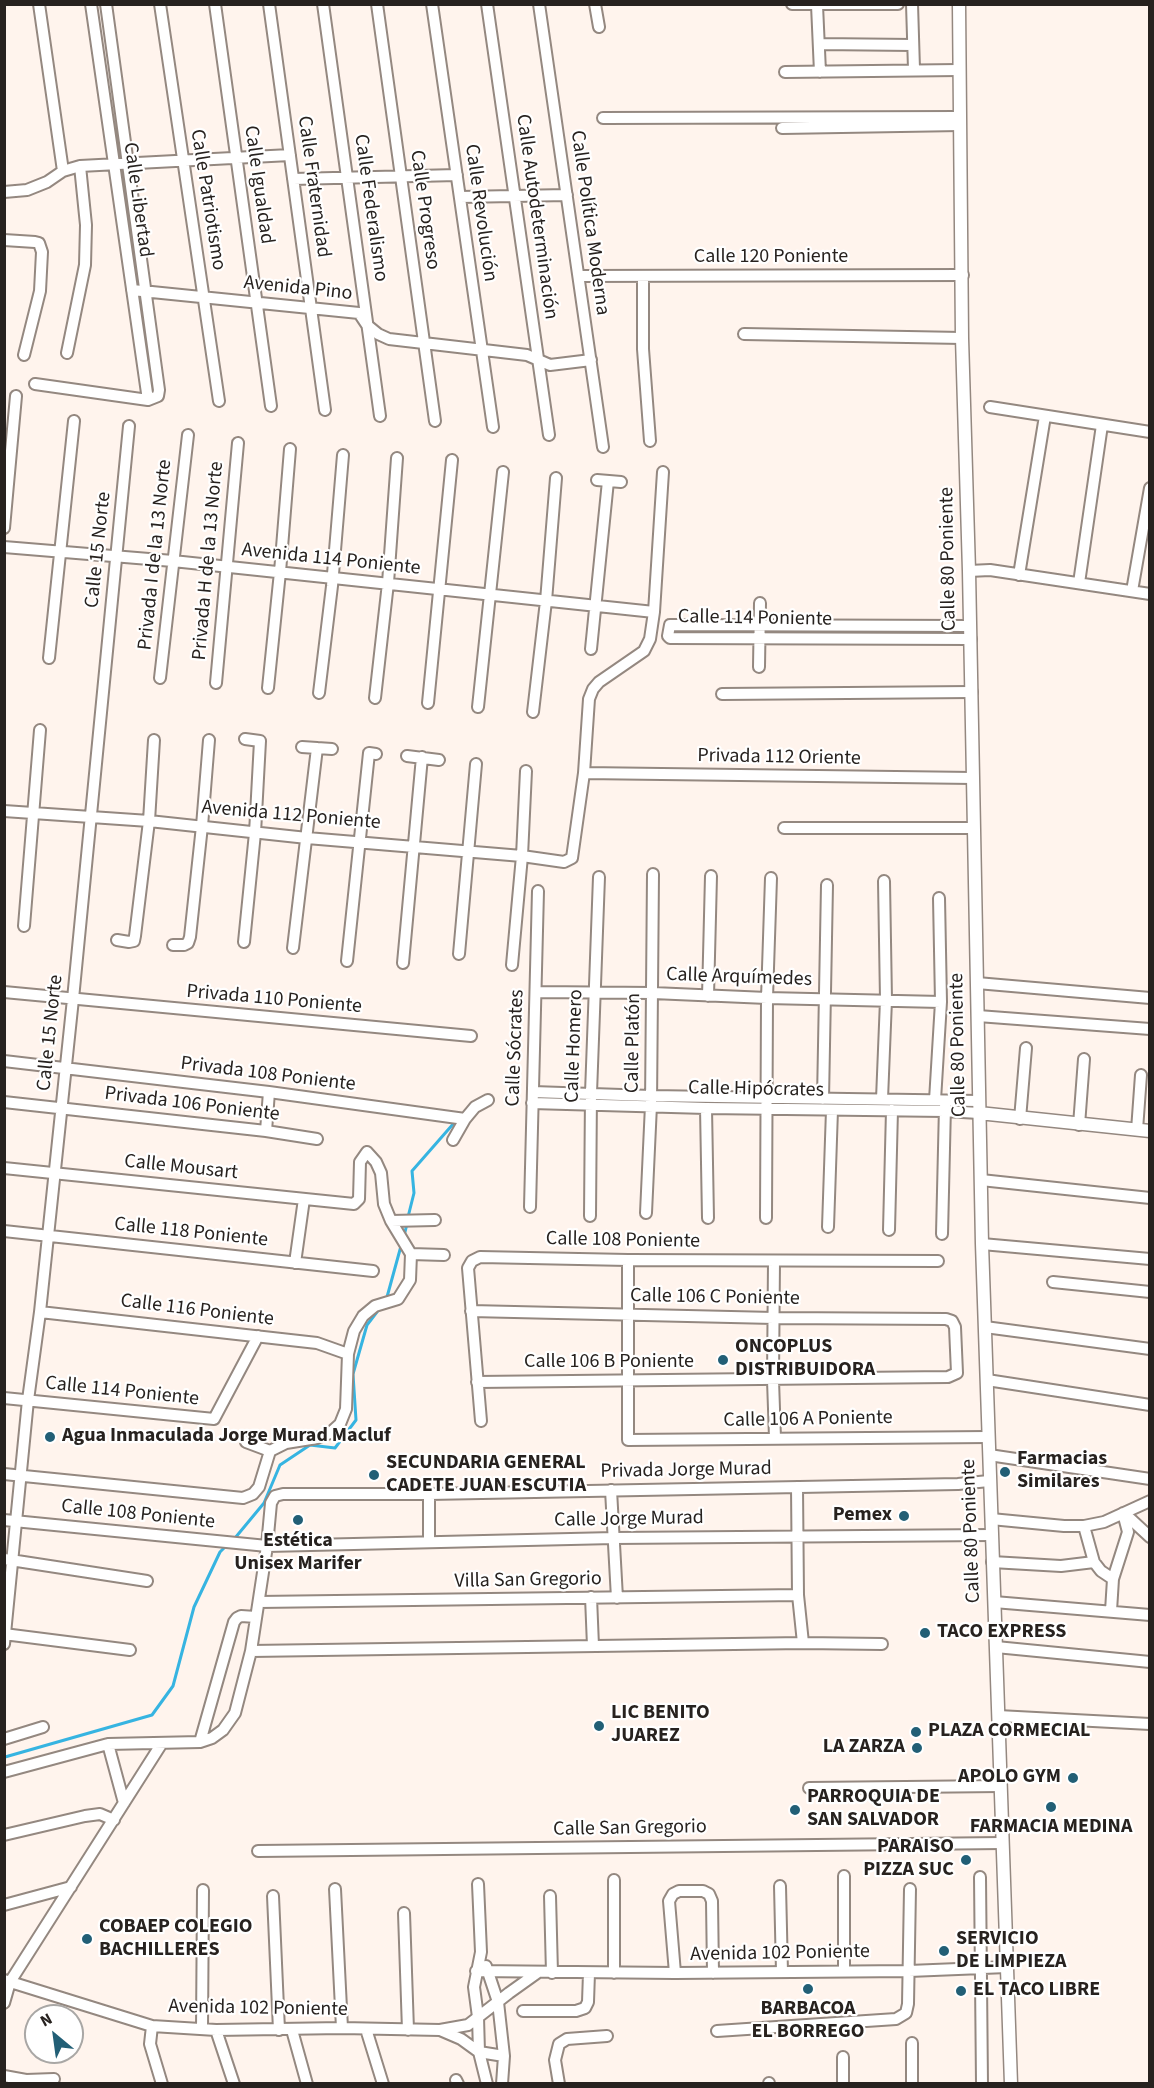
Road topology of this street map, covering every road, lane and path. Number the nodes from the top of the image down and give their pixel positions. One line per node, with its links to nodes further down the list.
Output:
1 (39, 4): 34 (street)
2 (91, 4): 32 (street, Calle Libertad)
3 (106, 4): 31 (street, Calle Libertad)
4 (160, 4): 30 (street, Calle Patriotismo)
5 (215, 4): 29 (street, Calle Igualdad)
6 (269, 4): 28 (street, Calle Fraternidad)
7 (323, 4): 37 (street, Calle Federalismo)
8 (377, 4): 36 (street, Calle Progreso)
9 (432, 4): 35 (street, Calle Revolución)
10 (487, 4): 41 (street, Calle Autodeterminación)
11 (539, 4): 40 (street, Calle Política Moderna)
12 (596, 4): 18 (street)
13 (792, 4): 17 (street)
14 (898, 4): 17 (street)
15 (912, 4): 20 (street)
16 (959, 4): 22 (street, Calle 80 Poniente)
17 (817, 5): 19 (street)
18 (599, 27)
19 (819, 44): 20 (street); 24 (street)
20 (914, 45): 21 (street)
21 (914, 69): 22 (street); 24 (street)
22 (959, 70): 26 (street, Calle 80 Poniente)
23 (785, 72): 24 (street)
24 (820, 72)
25 (603, 118): 26 (street)
26 (960, 121): 27 (street); 44 (street, Calle 80 Poniente)
27 (782, 128)
28 (290, 155): 29 (street); 38 (street, Calle Fraternidad)
29 (236, 158): 30 (street); 50 (street, Calle Igualdad)
30 (183, 161): 31 (street); 49 (street, Calle Patriotismo)
31 (128, 164): 32 (street); 48 (street, Calle Libertad)
32 (114, 165): 33 (street); 47 (street, Calle Libertad)
33 (80, 166): 34 (street); 57 (street)
34 (63, 171): 39 (street)
35 (457, 175): 36 (street); 42 (street, Calle Revolución)
36 (401, 177): 37 (street); 55 (street, Calle Progreso)
37 (347, 178): 38 (street); 52 (street, Calle Federalismo)
38 (294, 179): 51 (street, Calle Fraternidad)
39 (4, 192)
40 (567, 195): 41 (street); 45 (street, Calle Política Moderna)
41 (515, 196): 42 (street); 59 (street, Calle Autodeterminación)
42 (460, 197): 56 (street, Calle Revolución)
43 (4, 240): 58 (street)
44 (963, 275): 46 (street, Calle 120 Poniente); 54 (street, Calle 80 Poniente)
45 (579, 276): 46 (street, Calle 120 Poniente); 60 (street, Calle Política Moderna)
46 (643, 277): 78 (street)
47 (132, 290): 48 (street, Avenida Pino); 63 (street, Calle Libertad)
48 (146, 292): 49 (street, Avenida Pino); 63 (street, Calle Libertad)
49 (204, 297): 50 (street, Avenida Pino); 64 (street, Calle Patriotismo)
50 (257, 303): 51 (street, Avenida Pino); 65 (street, Calle Igualdad)
51 (311, 308): 52 (street, Avenida Pino); 67 (street, Calle Fraternidad)
52 (367, 325): 55 (street, Avenida Pino); 68 (street, Calle Federalismo)
53 (744, 334): 54 (street)
54 (962, 338): 96 (street, Calle 80 Poniente)
55 (424, 343): 56 (street, Avenida Pino); 70 (street, Calle Progreso)
56 (482, 350): 59 (street, Avenida Pino); 74 (street, Calle Revolución)
57 (68, 352)
58 (24, 355)
59 (538, 360): 60 (street, Avenida Pino); 77 (street, Calle Autodeterminación)
60 (591, 360): 80 (street, Calle Política Moderna)
61 (35, 384): 63 (street)
62 (16, 396): 90 (street)
63 (153, 398)
64 (219, 401)
65 (271, 406)
66 (990, 407): 69 (street)
67 (325, 410)
68 (380, 416)
69 (1045, 416): 72 (street); 98 (street)
70 (435, 421)
71 (74, 422): 92 (street)
72 (1102, 425): 75 (street); 101 (street)
73 (129, 426): 93 (street, Calle 15 Norte)
74 (493, 427)
75 (1149, 432)
76 (188, 435): 94 (street, Privada I de la 13 Norte)
77 (549, 435)
78 (650, 441)
79 (238, 443): 95 (street, Privada H de la 13 Norte)
80 (603, 447)
81 (290, 449): 97 (street)
82 (344, 455): 99 (street)
83 (398, 458): 100 (street)
84 (452, 460): 102 (street)
85 (503, 472): 104 (street)
86 (663, 472): 109 (street)
87 (555, 478): 106 (street)
88 (621, 482): 108 (street)
89 (1149, 488): 103 (street)
90 (4, 528)
91 (4, 547): 92 (street, Avenida 114 Poniente)
92 (60, 551): 93 (street, Avenida 114 Poniente); 119 (street)
93 (116, 556): 94 (street, Avenida 114 Poniente); 148 (street, Calle 15 Norte)
94 (173, 561): 95 (street, Avenida 114 Poniente); 121 (street, Privada I de la 13 Norte)
95 (226, 568): 97 (street, Avenida 114 Poniente); 122 (street, Privada H de la 13 Norte)
96 (969, 571): 98 (street); 113 (street, Calle 80 Poniente)
97 (280, 572): 99 (street, Avenida 114 Poniente); 123 (street)
98 (1019, 574): 101 (street)
99 (333, 578): 100 (street, Avenida 114 Poniente); 125 (street)
100 (388, 583): 102 (street, Avenida 114 Poniente); 127 (street)
101 (1079, 583): 103 (street)
102 (440, 590): 104 (street, Avenida 114 Poniente); 128 (street)
103 (1132, 591): 105 (street)
104 (490, 594): 106 (street, Avenida 114 Poniente); 129 (street)
105 (1149, 594)
106 (546, 601): 108 (street, Avenida 114 Poniente); 130 (street)
107 (760, 603): 110 (street)
108 (595, 606): 109 (street, Avenida 114 Poniente); 118 (street)
109 (654, 612): 144 (street)
110 (760, 626): 111 (street, Calle 114 Poniente); 114 (street); 114 (street, Calle 114 Poniente)
111 (812, 626): 112 (street, Calle 114 Poniente); 115 (street)
112 (877, 626): 113 (street, Calle 114 Poniente); 116 (street)
113 (970, 626): 117 (street, Calle 80 Poniente)
114 (759, 638): 115 (street, Calle 114 Poniente); 120 (street)
115 (812, 638): 116 (street, Calle 114 Poniente)
116 (877, 639): 117 (street, Calle 114 Poniente)
117 (970, 639): 124 (street, Calle 80 Poniente)
118 (591, 649)
119 (49, 658)
120 (759, 667)
121 (160, 678)
122 (216, 683)
123 (268, 688)
124 (972, 692): 126 (street); 145 (street, Calle 80 Poniente)
125 (319, 693)
126 (722, 694)
127 (375, 698)
128 (428, 703)
129 (478, 707)
130 (533, 712)
131 (40, 730): 147 (street)
132 (245, 739): 153 (street)
133 (154, 740): 149 (street)
134 (208, 740): 150 (street)
135 (302, 747): 136 (street)
136 (317, 748): 137 (street); 154 (street)
137 (332, 749)
138 (373, 754): 155 (street)
139 (407, 756): 140 (street)
140 (422, 757): 141 (street); 156 (street)
141 (439, 760)
142 (476, 764): 157 (street)
143 (526, 771): 158 (street)
144 (584, 773): 145 (street, Privada 112 Oriente); 158 (street, Avenida 112 Poniente)
145 (973, 778): 152 (street, Calle 80 Poniente)
146 (4, 811): 147 (street, Avenida 112 Poniente)
147 (33, 812): 148 (street, Avenida 112 Poniente); 167 (street)
148 (90, 818): 149 (street, Avenida 112 Poniente); 184 (street, Calle 15 Norte)
149 (149, 821): 150 (street, Avenida 112 Poniente); 168 (street)
150 (202, 826): 153 (street, Avenida 112 Poniente); 170 (street)
151 (784, 828): 152 (street)
152 (974, 828): 176 (street, Calle 80 Poniente)
153 (255, 833): 154 (street, Avenida 112 Poniente); 169 (street)
154 (307, 838): 155 (street, Avenida 112 Poniente); 171 (street)
155 (361, 842): 156 (street, Avenida 112 Poniente); 173 (street)
156 (413, 846): 157 (street, Avenida 112 Poniente); 174 (street)
157 (468, 852): 158 (street, Avenida 112 Poniente); 172 (street)
158 (522, 856): 175 (street)
159 (653, 874): 180 (street, Calle Platón)
160 (711, 876): 181 (street)
161 (598, 877): 179 (street, Calle Homero)
162 (771, 878): 182 (street)
163 (884, 881): 186 (street)
164 (827, 885): 185 (street)
165 (538, 891): 178 (street, Calle Sócrates)
166 (939, 898): 187 (street)
167 (24, 926)
168 (117, 940)
169 (244, 942)
170 (173, 945)
171 (293, 948)
172 (459, 954)
173 (347, 961)
174 (403, 963)
175 (512, 965)
176 (977, 983): 183 (street); 188 (street, Calle 80 Poniente)
177 (4, 992): 184 (street, Privada 110 Poniente)
178 (536, 992): 179 (street, Calle Arquímedes); 198 (street, Calle Sócrates)
179 (595, 992): 180 (street, Calle Arquímedes); 197 (street, Calle Homero)
180 (653, 993): 181 (street, Calle Arquímedes); 203 (street, Calle Platón)
181 (708, 996): 182 (street, Calle Arquímedes)
182 (767, 998): 185 (street, Calle Arquímedes); 199 (street)
183 (1149, 998)
184 (74, 999): 190 (street, Privada 110 Poniente); 194 (street, Calle 15 Norte)
185 (826, 999): 186 (street, Calle Arquímedes); 200 (street)
186 (886, 1000): 187 (street, Calle Arquímedes); 201 (street)
187 (941, 1002): 205 (street)
188 (978, 1016): 189 (street); 208 (street, Calle 80 Poniente)
189 (1149, 1029)
190 (471, 1036)
191 (1026, 1048): 215 (street)
192 (1084, 1059): 216 (street)
193 (4, 1061): 194 (street, Privada 108 Poniente)
194 (66, 1068): 196 (street, Privada 108 Poniente); 209 (street, Calle 15 Norte)
195 (1141, 1075): 217 (street)
196 (269, 1092): 214 (street, Privada 108 Poniente); 218 (street)
197 (591, 1093): 198 (street, Calle Hipócrates); 203 (street, Calle Hipócrates); 207 (street, Calle Homero)
198 (533, 1097): 207 (street, Calle Hipócrates); 226 (street, Calle Sócrates)
199 (767, 1097): 200 (street, Calle Hipócrates); 203 (street, Calle Hipócrates); 211 (street)
200 (823, 1098): 206 (street, Calle Hipócrates)
201 (882, 1099): 205 (street, Calle Hipócrates); 206 (street, Calle Hipócrates)
202 (488, 1100): 214 (street)
203 (651, 1101): 207 (street, Calle Hipócrates); 210 (street, Calle Hipócrates); 227 (street, Calle Platón)
204 (4, 1102): 209 (street, Privada 106 Poniente)
205 (941, 1103): 208 (street, Calle Hipócrates); 213 (street, Calle Hipócrates); 236 (street)
206 (845, 1104): 212 (street, Calle Hipócrates); 213 (street, Calle Hipócrates)
207 (591, 1106): 228 (street, Calle Homero)
208 (979, 1107): 215 (street); 223 (street, Calle 80 Poniente)
209 (62, 1108): 218 (street, Privada 106 Poniente); 222 (street, Calle 15 Norte)
210 (706, 1108): 211 (street, Calle Hipócrates); 229 (street)
211 (767, 1109): 212 (street, Calle Hipócrates); 230 (street)
212 (832, 1110): 233 (street)
213 (892, 1110): 234 (street)
214 (465, 1119): 220 (street)
215 (1020, 1119): 216 (street)
216 (1079, 1125): 217 (street)
217 (1143, 1130)
218 (266, 1131): 219 (street, Privada 106 Poniente)
219 (317, 1139)
220 (453, 1140)
221 (4, 1168): 222 (street, Calle Mousart)
222 (55, 1174): 225 (street, Calle Mousart); 237 (street, Calle 15 Norte)
223 (981, 1180): 224 (street); 238 (street, Calle 80 Poniente)
224 (1149, 1198)
225 (304, 1199): 232 (street, Calle Mousart); 245 (street)
226 (530, 1207)
227 (646, 1213)
228 (590, 1216)
229 (708, 1218)
230 (766, 1218)
231 (435, 1220): 232 (street)
232 (391, 1221): 239 (street)
233 (828, 1227)
234 (889, 1230)
235 (4, 1231): 237 (street, Calle 118 Poniente)
236 (942, 1234)
237 (48, 1235): 245 (street, Calle 118 Poniente); 250 (street, Calle 15 Norte)
238 (982, 1244): 241 (street); 253 (street, Calle 80 Poniente)
239 (411, 1254): 240 (street); 256 (street)
240 (444, 1255)
241 (1149, 1259)
242 (628, 1260): 243 (street, Calle 108 Poniente); 249 (street, Calle 108 Poniente); 251 (street)
243 (774, 1260): 244 (street, Calle 108 Poniente); 252 (street)
244 (938, 1261)
245 (295, 1263): 246 (street, Calle 118 Poniente)
246 (373, 1271)
247 (1053, 1282): 248 (street)
248 (1149, 1292)
249 (471, 1311): 251 (street, Calle 106 C Poniente); 260 (street)
250 (40, 1312): 254 (street, Calle 116 Poniente); 263 (street, Calle 15 Norte)
251 (629, 1314): 252 (street, Calle 106 C Poniente); 261 (street)
252 (774, 1318): 257 (street, Calle 106 C Poniente); 258 (street)
253 (985, 1327): 255 (street); 259 (street, Calle 80 Poniente)
254 (258, 1336): 256 (street, Calle 116 Poniente); 263 (street, Calle 114 Poniente)
255 (1149, 1349)
256 (348, 1354): 269 (street)
257 (957, 1373): 258 (street, Calle 106 B Poniente)
258 (773, 1380): 261 (street, Calle 106 B Poniente); 267 (street)
259 (987, 1380): 264 (street); 266 (street, Calle 80 Poniente)
260 (477, 1382): 261 (street, Calle 106 B Poniente); 265 (street)
261 (629, 1382): 267 (street, Calle 106 A Poniente)
262 (4, 1398): 263 (street, Calle 114 Poniente)
263 (28, 1400): 272 (street, Calle 15 Norte)
264 (1149, 1405)
265 (481, 1421)
266 (988, 1437): 267 (street, Calle 106 A Poniente); 270 (street, Calle 80 Poniente)
267 (775, 1438)
268 (246, 1442): 269 (street)
269 (270, 1451): 272 (street)
270 (989, 1455): 273 (street); 274 (street, Calle 80 Poniente)
271 (4, 1474): 272 (street)
272 (21, 1476): 282 (street, Calle 15 Norte)
273 (1149, 1479)
274 (989, 1481): 275 (street, Privada Jorge Murad); 280 (street, Calle 80 Poniente)
275 (797, 1487): 276 (street, Privada Jorge Murad); 285 (street)
276 (611, 1491): 277 (street, Privada Jorge Murad); 287 (street)
277 (429, 1494): 288 (street); 289 (street, Privada Jorge Murad)
278 (1149, 1501): 279 (street)
279 (1124, 1513): 283 (street); 286 (street); 293 (street)
280 (991, 1519): 283 (street); 284 (street, Calle 80 Poniente)
281 (4, 1520): 282 (street, Calle 108 Poniente)
282 (17, 1521): 289 (street, Calle 108 Poniente); 290 (street, Calle 15 Norte)
283 (1084, 1526): 292 (street)
284 (992, 1534): 285 (street, Calle Jorge Murad); 291 (street, Calle 80 Poniente)
285 (797, 1536): 287 (street, Calle Jorge Murad); 295 (street)
286 (1149, 1537)
287 (614, 1538): 288 (street, Calle Jorge Murad); 297 (street)
288 (429, 1541): 289 (street, Calle Jorge Murad)
289 (267, 1546): 298 (street)
290 (8, 1560): 294 (street); 303 (street, Calle 15 Norte)
291 (992, 1562): 292 (street); 299 (street, Calle 80 Poniente)
292 (1094, 1562): 293 (street)
293 (1113, 1579): 300 (street)
294 (147, 1581)
295 (798, 1594): 297 (street, Villa San Gregorio); 304 (street)
296 (591, 1598): 297 (street, Villa San Gregorio); 298 (street, Villa San Gregorio); 306 (street)
297 (617, 1598)
298 (259, 1602): 302 (street)
299 (994, 1602): 300 (street); 307 (street, Calle 80 Poniente)
300 (1111, 1611): 301 (street)
301 (1149, 1615)
302 (256, 1617): 309 (street); 315 (street)
303 (5, 1637): 308 (street)
304 (803, 1643): 305 (street); 306 (street)
305 (882, 1644)
306 (593, 1646): 309 (street)
307 (996, 1647): 310 (street); 311 (street, Calle 80 Poniente)
308 (130, 1650)
309 (251, 1651): 315 (street)
310 (1149, 1662)
311 (998, 1716): 312 (street); 319 (street, Calle 80 Poniente)
312 (1149, 1724)
313 (43, 1726): 314 (street)
314 (4, 1739)
315 (200, 1742): 316 (street)
316 (162, 1743): 317 (street); 321 (street)
317 (108, 1744): 318 (street); 321 (street)
318 (4, 1772)
319 (1002, 1786): 320 (street); 324 (street, Calle 80 Poniente)
320 (809, 1788)
321 (124, 1803): 322 (street)
322 (114, 1820): 323 (street); 330 (street)
323 (4, 1835)
324 (1003, 1843): 325 (street, Calle San Gregorio); 339 (street, Calle 80 Poniente)
325 (258, 1851)
326 (844, 1876): 342 (street)
327 (980, 1877): 340 (street)
328 (614, 1880): 348 (street)
329 (478, 1884): 341 (street)
330 (70, 1887): 337 (street); 351 (street)
331 (780, 1887): 344 (street)
332 (335, 1889): 357 (street)
333 (910, 1889): 343 (street)
334 (203, 1890): 359 (street)
335 (273, 1896): 361 (street)
336 (550, 1896): 346 (street)
337 (4, 1905)
338 (404, 1913): 363 (street)
339 (1007, 1967): 340 (street, Avenida 102 Poniente); 383 (street, Calle 80 Poniente)
340 (980, 1969): 343 (street, Avenida 102 Poniente); 382 (street)
341 (482, 1970): 345 (street, Avenida 102 Poniente); 352 (street); 355 (street)
342 (844, 1971): 343 (street, Avenida 102 Poniente); 344 (street, Avenida 102 Poniente)
343 (909, 1971): 365 (street)
344 (782, 1972): 350 (street, Avenida 102 Poniente)
345 (537, 1973): 346 (street, Avenida 102 Poniente); 352 (street, Avenida 102 Poniente)
346 (552, 1973): 347 (street, Avenida 102 Poniente)
347 (589, 1973): 348 (street, Avenida 102 Poniente); 354 (street)
348 (614, 1973): 349 (street, Avenida 102 Poniente)
349 (675, 1973): 350 (street, Avenida 102 Poniente); 350 (street)
350 (712, 1973)
351 (7, 1981): 353 (street); 356 (street, Avenida 102 Poniente)
352 (498, 2002): 355 (street, Avenida 102 Poniente); 369 (street)
353 (4, 2003)
354 (523, 2011)
355 (478, 2017): 364 (street, Avenida 102 Poniente); 368 (street)
356 (152, 2026): 359 (street, Avenida 102 Poniente); 373 (street)
357 (342, 2028): 358 (street, Avenida 102 Poniente); 362 (street, Avenida 102 Poniente)
358 (366, 2028): 363 (street, Avenida 102 Poniente); 376 (street)
359 (202, 2030): 360 (street, Avenida 102 Poniente)
360 (216, 2030): 361 (street, Avenida 102 Poniente); 374 (street)
361 (279, 2030): 362 (street, Avenida 102 Poniente)
362 (292, 2030): 375 (street)
363 (408, 2030): 364 (street, Avenida 102 Poniente)
364 (440, 2030): 368 (street)
365 (717, 2031)
366 (607, 2036): 379 (street)
367 (912, 2043): 381 (street)
368 (479, 2052): 369 (street); 377 (street)
369 (504, 2056): 378 (street)
370 (843, 2057): 380 (street)
371 (4, 2076): 372 (street)
372 (54, 2079)
373 (162, 2084)
374 (234, 2084)
375 (307, 2084)
376 (383, 2084)
377 (487, 2084)
378 (502, 2084)
379 (559, 2084)
380 (843, 2084)
381 (912, 2084)
382 (982, 2084)
383 (1011, 2084)

